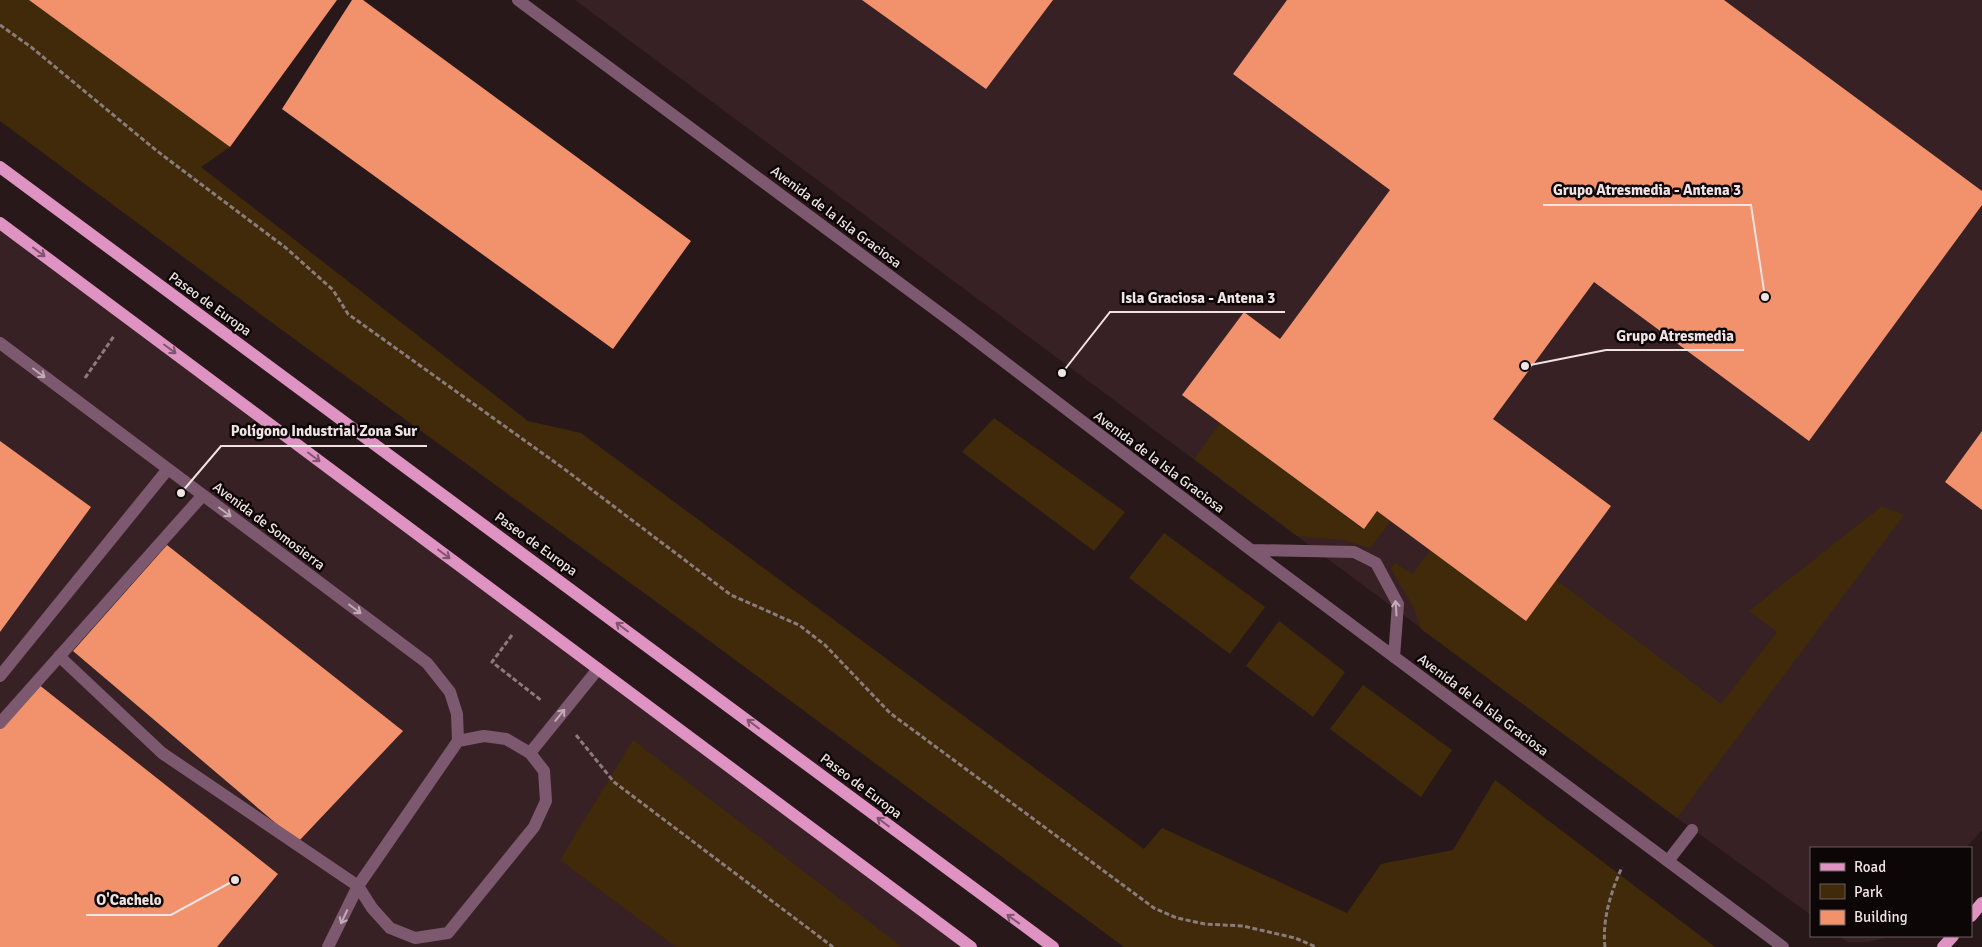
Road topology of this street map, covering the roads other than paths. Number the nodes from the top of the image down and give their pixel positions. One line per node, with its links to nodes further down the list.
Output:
1 (518, 0): 7 (street, Avenida de la Isla Graciosa)
2 (0, 167): 25 (main road, Paseo de Europa, one-way to 2)
3 (0, 223): 10 (main road, one-way to 10)
4 (0, 343): 5 (street, Avenida de Somosierra, one-way to 5)
5 (168, 469): 6 (street, Avenida de Somosierra); 11 (street)
6 (203, 495): 8 (street); 13 (street, Avenida de Somosierra, one-way to 13)
7 (1251, 550): 9 (street, Avenida de la Isla Graciosa); 9 (street, one-way to 7)
8 (59, 656): 12 (street); 17 (street)
9 (1394, 657): 16 (street, Avenida de la Isla Graciosa)
10 (598, 669): 14 (street); 24 (main road)
11 (0, 676)
12 (0, 722)
13 (458, 741): 14 (street); 17 (street)
14 (530, 753): 20 (street)
15 (1692, 830): 16 (street)
16 (1668, 861): 26 (street, Avenida de la Isla Graciosa)
17 (358, 886): 20 (street); 22 (street, one-way to 22)
18 (1982, 903): 19 (main road)
19 (1972, 915)
20 (448, 933): 23 (street)
21 (1952, 937): 27 (main road)
22 (328, 947)
23 (427, 947)
24 (971, 947)
25 (1053, 947)
26 (1783, 947)
27 (1943, 947)

